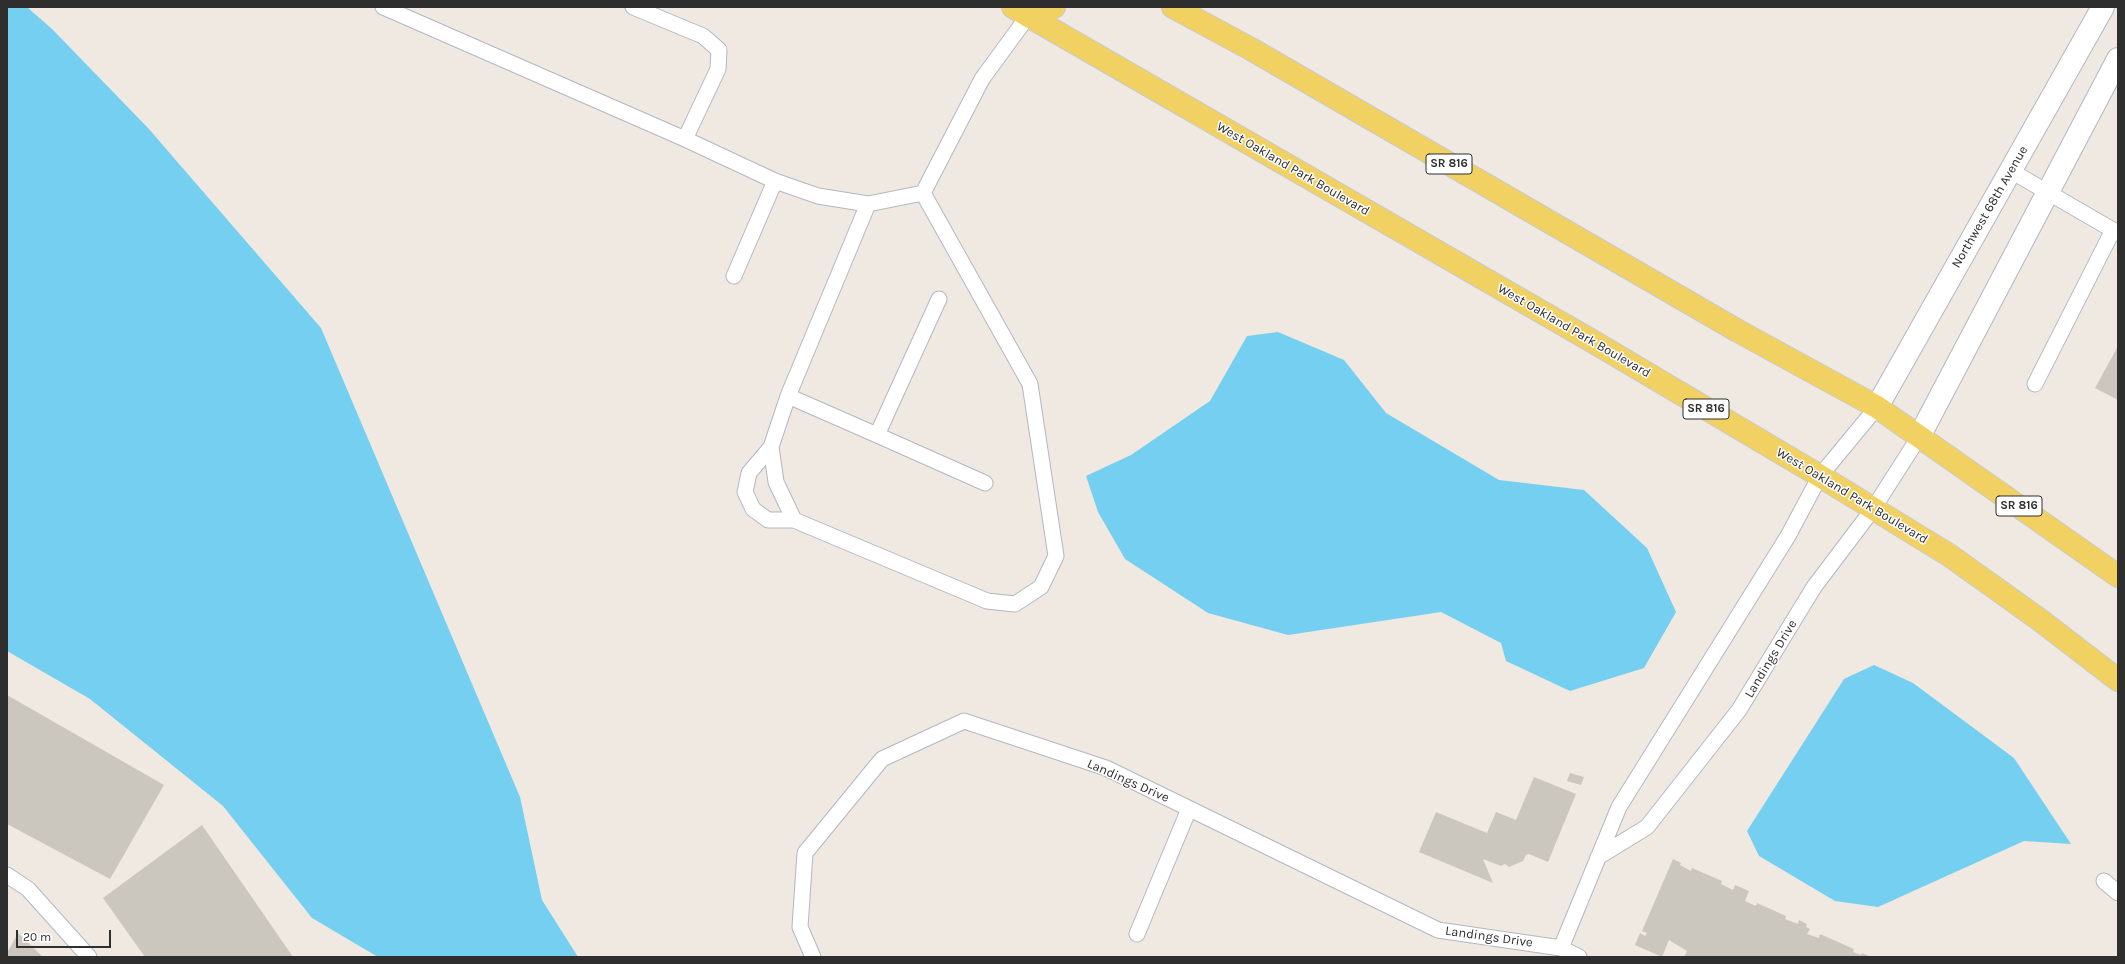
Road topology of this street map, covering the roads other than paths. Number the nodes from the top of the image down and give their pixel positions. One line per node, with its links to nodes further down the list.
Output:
1 (383, 7): 8 (lane)
2 (633, 7): 8 (lane)
3 (1054, 7): 6 (main road)
4 (1173, 7): 19 (main road, SR 816)
5 (2103, 7): 9 (street, Northwest 68th Avenue)
6 (1020, 11): 12 (lane); 23 (main road, West Oakland Park Boulevard / SR 816)
7 (2118, 59): 11 (street)
8 (685, 139): 10 (lane)
9 (2011, 171): 11 (lane); 19 (street, Northwest 68th Avenue)
10 (776, 181): 13 (lane); 15 (lane)
11 (2048, 192): 14 (lane); 21 (street)
12 (923, 193): 13 (lane); 26 (lane)
13 (868, 204): 18 (lane)
14 (2116, 231): 17 (lane)
15 (734, 276)
16 (939, 300): 20 (lane)
17 (2035, 384)
18 (788, 396): 20 (lane); 22 (lane)
19 (1877, 407): 21 (main road, SR 816); 23 (lane)
20 (877, 436): 24 (lane)
21 (1919, 437): 25 (lane, Landings Drive); 27 (main road, SR 816)
22 (771, 447): 26 (lane); 26 (lane)
23 (1820, 476): 25 (main road, West Oakland Park Boulevard / SR 816); 30 (lane)
24 (985, 483)
25 (1873, 509): 28 (main road, West Oakland Park Boulevard / SR 816); 30 (lane, Landings Drive)
26 (794, 520)
27 (2118, 576)
28 (2118, 680)
29 (1189, 809): 34 (lane); 35 (lane, Landings Drive); 37 (lane, Landings Drive)
30 (1598, 857): 35 (lane)
31 (7, 875): 36 (lane)
32 (2104, 881): 33 (lane)
33 (2118, 893)
34 (1137, 934)
35 (1561, 948): 38 (lane, Landings Drive)
36 (89, 957)
37 (813, 957)
38 (1579, 957)

